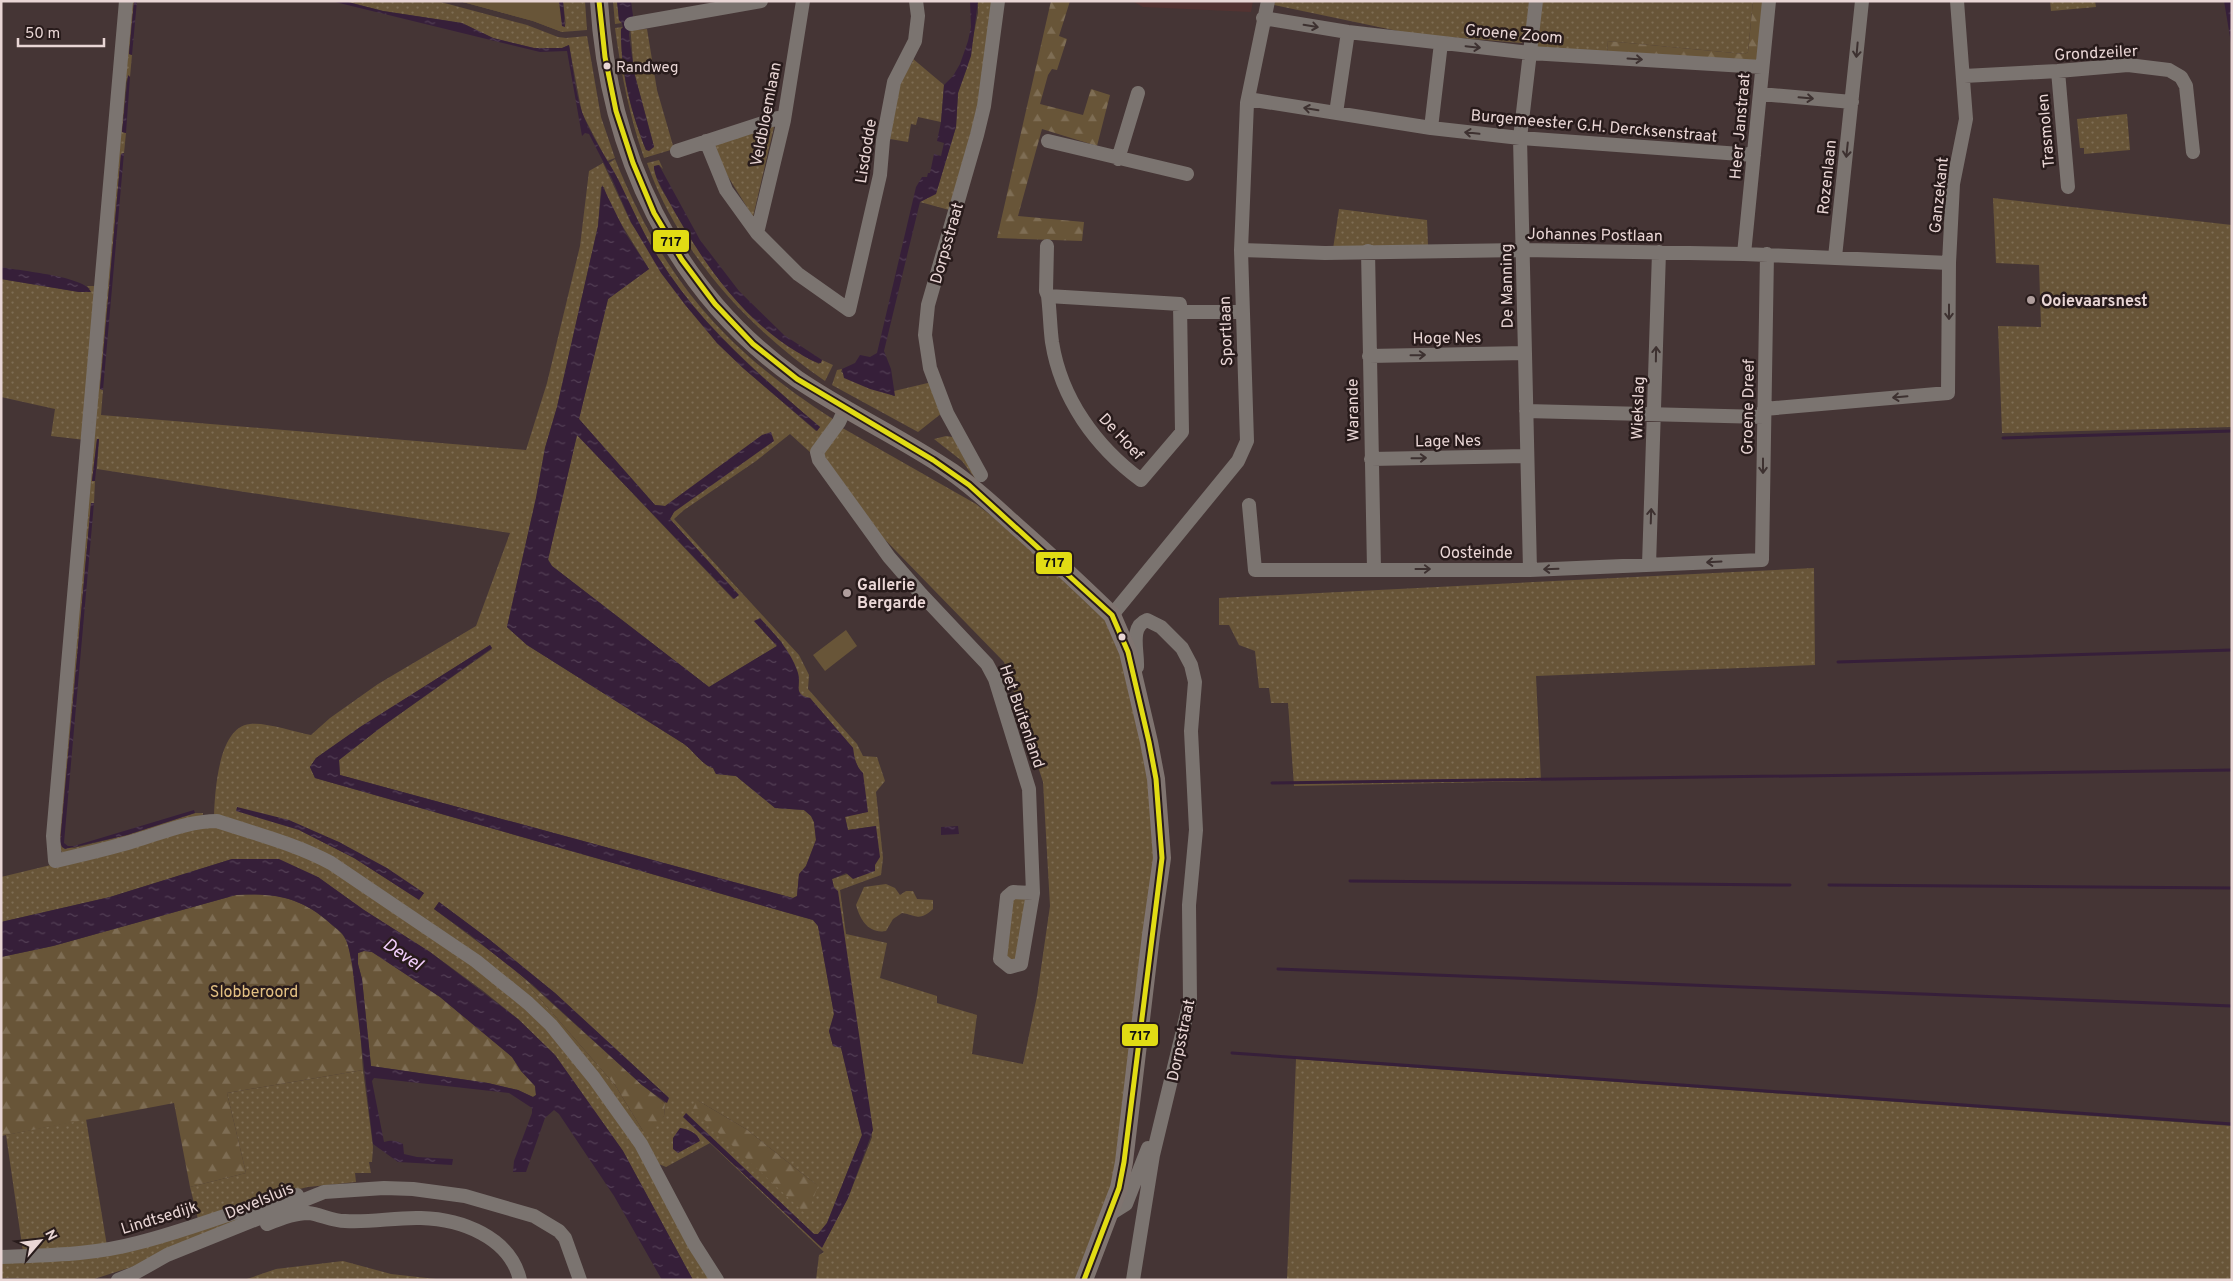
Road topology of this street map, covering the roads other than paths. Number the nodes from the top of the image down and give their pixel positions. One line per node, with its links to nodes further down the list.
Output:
1 (126, 1): 74 (street)
2 (599, 1): 51 (main road)
3 (761, 1): 13 (street)
4 (803, 1): 25 (street, Veldbloemlaan)
5 (916, 1): 36 (street, Lisdodde)
6 (998, 1): 57 (street, Dorpsstraat)
7 (1268, 1): 12 (street, Sportlaan)
8 (1536, 1): 16 (street, De Manning)
9 (1769, 1): 17 (street, Heer Janstraat)
10 (1862, 1): 23 (street, Rozenlaan, one-way to 23)
11 (1957, 1): 19 (street, Ganzekant)
12 (1263, 18): 14 (street, Groene Zoom, one-way to 14); 22 (street, Sportlaan)
13 (631, 24)
14 (1348, 32): 15 (street, Groene Zoom); 24 (street)
15 (1441, 43): 16 (street, Groene Zoom, one-way to 16); 26 (street)
16 (1530, 53): 17 (street, Groene Zoom, one-way to 17); 27 (street, De Manning)
17 (1762, 67): 21 (street, Heer Janstraat)
18 (2058, 71): 19 (street, Grondzeiler); 31 (street, Grondzeiler); 35 (street, Trasmolen)
19 (1964, 76): 45 (street, Ganzekant)
20 (1138, 92): 33 (street)
21 (1760, 94): 23 (street, one-way to 23); 32 (street, Heer Janstraat)
22 (1248, 99): 24 (street, Burgemeester G.H. Dercksenstraat, one-way to 22); 38 (street, Sportlaan)
23 (1852, 102): 44 (street, Rozenlaan, one-way to 44)
24 (1336, 113): 26 (street, Burgemeester G.H. Dercksenstraat)
25 (784, 120): 28 (street); 36 (street, Veldbloemlaan)
26 (1431, 128): 27 (street, Burgemeester G.H. Dercksenstraat, one-way to 26)
27 (1520, 138): 32 (street, Burgemeester G.H. Dercksenstraat); 39 (street, De Manning)
28 (706, 141): 30 (street); 36 (street)
29 (1048, 141): 33 (street)
30 (676, 151)
31 (2193, 152)
32 (1754, 156): 42 (street, Heer Janstraat)
33 (1118, 159): 34 (street)
34 (1187, 174)
35 (2068, 187)
36 (757, 234)
37 (1047, 246): 46 (street, De Hoef)
38 (1241, 250): 40 (street, Johannes Postlaan); 48 (street, Sportlaan)
39 (1522, 250): 40 (street, Johannes Postlaan); 41 (street, Johannes Postlaan); 49 (street, De Manning)
40 (1368, 251): 50 (street, Warande)
41 (1659, 252): 42 (street, Johannes Postlaan); 53 (street, Wiekslag, one-way to 41)
42 (1744, 254): 43 (street, Johannes Postlaan)
43 (1767, 254): 44 (street, Johannes Postlaan); 54 (street, Groene Dreef)
44 (1835, 257): 45 (street, Johannes Postlaan)
45 (1949, 264): 54 (street, Ganzekant, one-way to 54)
46 (1048, 296): 47 (street); 47 (street, De Hoef)
47 (1180, 312): 48 (street)
48 (1242, 312): 63 (street, Sportlaan)
49 (1525, 353): 50 (street, Hoge Nes, one-way to 49); 52 (street, De Manning)
50 (1369, 356): 56 (street, Warande)
51 (845, 409): 63 (main road, Dorpsstraat); 65 (street, Het Buitenland)
52 (1526, 411): 53 (street); 55 (street, De Manning)
53 (1655, 413): 54 (street); 60 (street, Wiekslag, one-way to 53)
54 (1764, 413): 59 (street, Groene Dreef, one-way to 59)
55 (1527, 456): 56 (street, Lage Nes, one-way to 55); 62 (street, De Manning)
56 (1371, 459): 61 (street, Warande)
57 (981, 475)
58 (1249, 504): 61 (street, Oosteinde)
59 (1762, 560): 60 (street, Oosteinde, one-way to 60)
60 (1649, 565): 62 (street, Oosteinde, one-way to 62)
61 (1374, 569): 62 (street, Oosteinde, one-way to 62)
62 (1530, 570)
63 (1112, 615): 64 (main road, Dorpsstraat)
64 (1136, 686): 66 (street, Dorpsstraat); 68 (main road, Dorpsstraat)
65 (1033, 894): 65 (street, Het Buitenland)
66 (1158, 1130): 68 (street, Dorpsstraat); 76 (street, Dorpsstraat)
67 (324, 1192): 69 (street, Develsluis); 70 (street, Lindtsedijk); 73 (street, Develsluis)
68 (1110, 1214): 75 (main road, Dorpsstraat)
69 (216, 1237): 71 (street); 72 (street, Develsluis)
70 (1, 1257)
71 (118, 1280)
72 (520, 1280)
73 (580, 1280)
74 (718, 1280)
75 (1084, 1280)
76 (1133, 1280)

